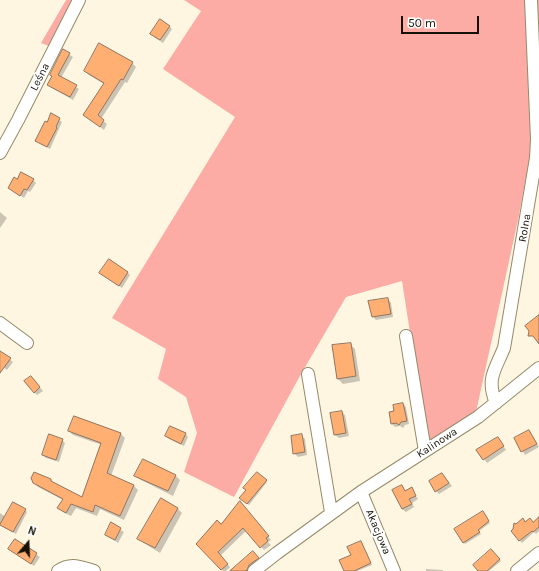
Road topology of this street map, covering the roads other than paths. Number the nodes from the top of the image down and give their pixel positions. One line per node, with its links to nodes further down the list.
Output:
1 (79, 0): 3 (street, Leśna)
2 (532, 0): 9 (street, Rolna)
3 (0, 153)
4 (0, 323): 6 (street)
5 (406, 336): 10 (street)
6 (27, 343)
7 (539, 368): 9 (street, Kalinowa)
8 (308, 374): 12 (street)
9 (496, 403): 10 (street, Kalinowa)
10 (425, 451): 11 (street, Kalinowa)
11 (360, 492): 12 (street, Kalinowa); 17 (street, Akacjowa)
12 (331, 512): 16 (street, Kalinowa)
13 (539, 552): 18 (street)
14 (58, 571): 15 (street)
15 (94, 571)
16 (254, 571)
17 (394, 571)
18 (517, 571)

